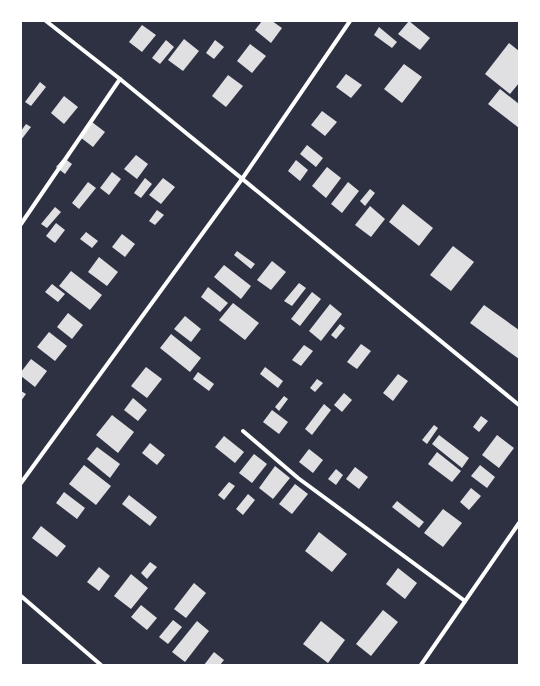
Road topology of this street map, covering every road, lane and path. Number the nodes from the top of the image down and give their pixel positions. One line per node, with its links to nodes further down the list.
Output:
1 (46, 21): 3 (street)
2 (350, 21): 4 (street)
3 (120, 79): 4 (street); 5 (street)
4 (242, 179): 6 (street); 8 (street)
5 (21, 224)
6 (519, 405)
7 (243, 431): 11 (street)
8 (21, 482)
9 (519, 523): 11 (street)
10 (21, 596): 12 (street)
11 (465, 601): 13 (street)
12 (101, 665)
13 (421, 665)

